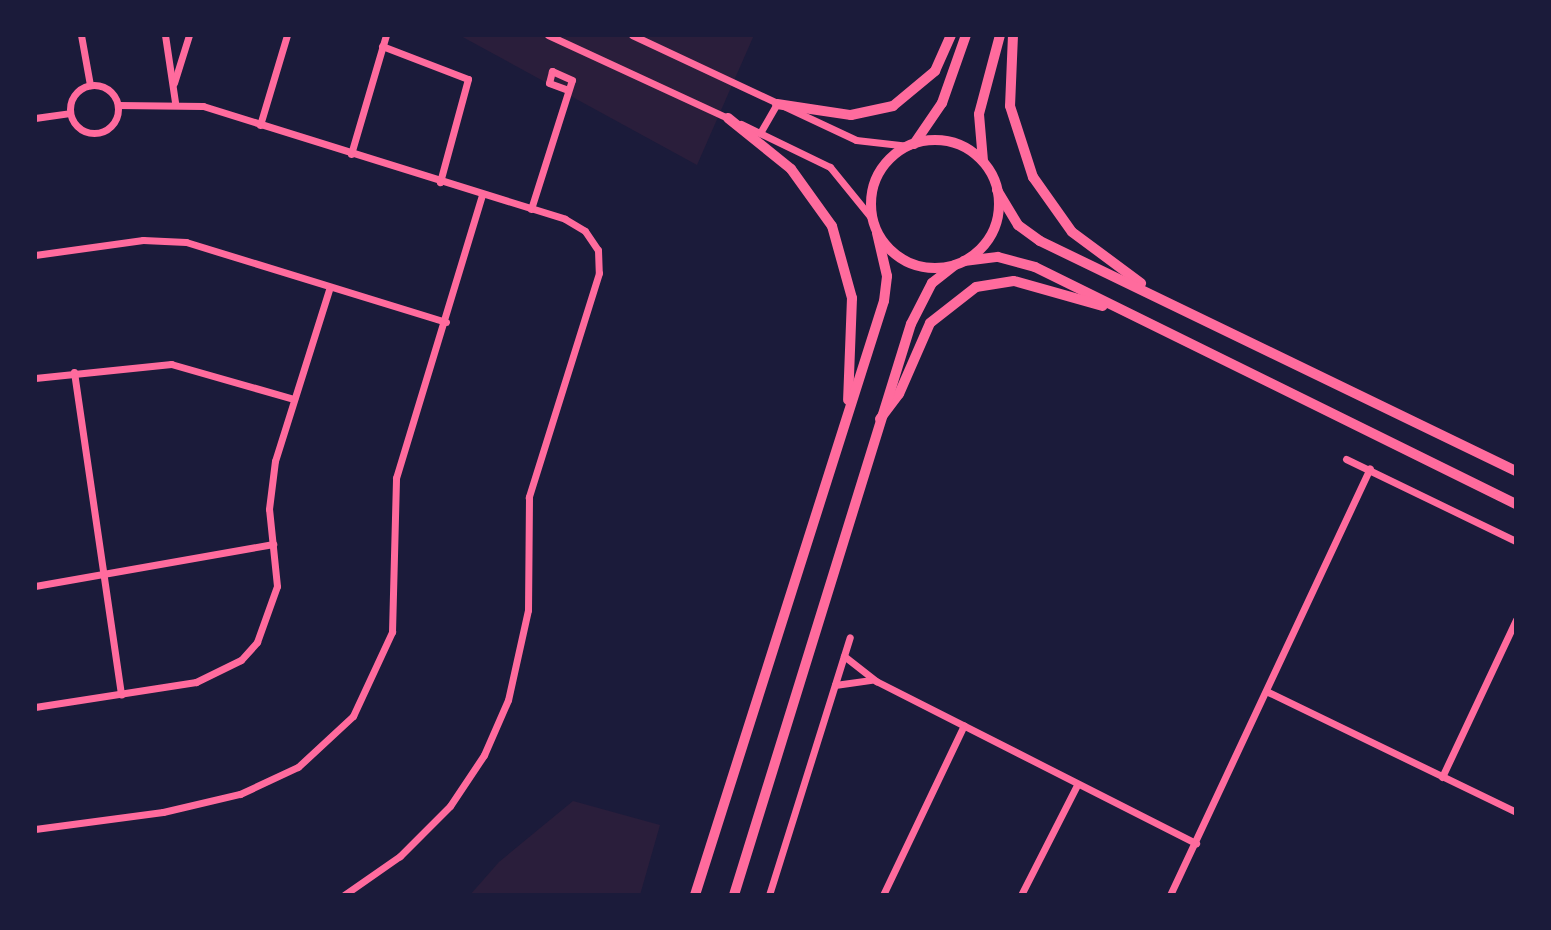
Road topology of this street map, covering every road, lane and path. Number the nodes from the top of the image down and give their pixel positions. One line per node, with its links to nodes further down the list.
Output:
1 (81, 35): 13 (street)
2 (165, 35): 14 (street)
3 (189, 35): 14 (street)
4 (287, 35): 22 (street)
5 (386, 35): 12 (street)
6 (632, 35): 17 (street)
7 (951, 35): 17 (highway)
8 (966, 35): 24 (highway)
9 (1000, 35): 26 (highway)
10 (1013, 35): 36 (highway)
11 (549, 36): 21 (street)
12 (382, 46): 25 (street); 27 (street)
13 (90, 85): 18 (street); 19 (street)
14 (173, 87): 16 (street)
15 (568, 90): 30 (street)
16 (175, 102): 18 (street); 22 (street)
17 (777, 104): 23 (street); 24 (street)
18 (118, 105): 19 (street)
19 (70, 113): 20 (street)
20 (35, 118)
21 (728, 118): 23 (street); 42 (highway)
22 (260, 125): 25 (street)
23 (761, 133): 31 (street)
24 (911, 145): 26 (highway); 31 (highway)
25 (351, 154): 27 (street)
26 (982, 162): 28 (highway)
27 (440, 182): 29 (street)
28 (997, 190): 34 (highway); 36 (highway)
29 (482, 195): 30 (street); 38 (street)
30 (531, 209): 66 (street)
31 (873, 220): 32 (highway)
32 (877, 233): 34 (highway); 42 (highway)
33 (35, 255): 35 (street)
34 (960, 263): 37 (highway); 43 (highway)
35 (330, 287): 38 (street); 41 (street)
36 (1170, 302): 46 (highway)
37 (1125, 311): 43 (highway); 47 (highway)
38 (446, 322): 64 (street)
39 (74, 372): 40 (street); 41 (street); 50 (street)
40 (35, 377)
41 (294, 399): 49 (street)
42 (848, 402): 67 (highway)
43 (878, 421): 68 (highway)
44 (1346, 458): 45 (street)
45 (1370, 469): 48 (street); 57 (street)
46 (1516, 471)
47 (1516, 503)
48 (1516, 541)
49 (273, 544): 50 (street); 58 (street)
50 (103, 571): 51 (street); 58 (street)
51 (35, 586)
52 (1516, 620): 61 (street)
53 (850, 637): 54 (street)
54 (844, 656): 55 (street); 56 (street)
55 (876, 681): 56 (street); 60 (street)
56 (835, 685): 69 (street)
57 (1268, 692): 61 (street); 65 (street)
58 (121, 695): 59 (street)
59 (35, 707)
60 (964, 725): 62 (street); 70 (street)
61 (1442, 777): 63 (street)
62 (1077, 785): 65 (street); 71 (street)
63 (1516, 812)
64 (35, 829)
65 (1196, 842): 72 (street)
66 (344, 895)
67 (695, 895)
68 (734, 895)
69 (769, 895)
70 (883, 895)
71 (1021, 895)
72 (1170, 895)

